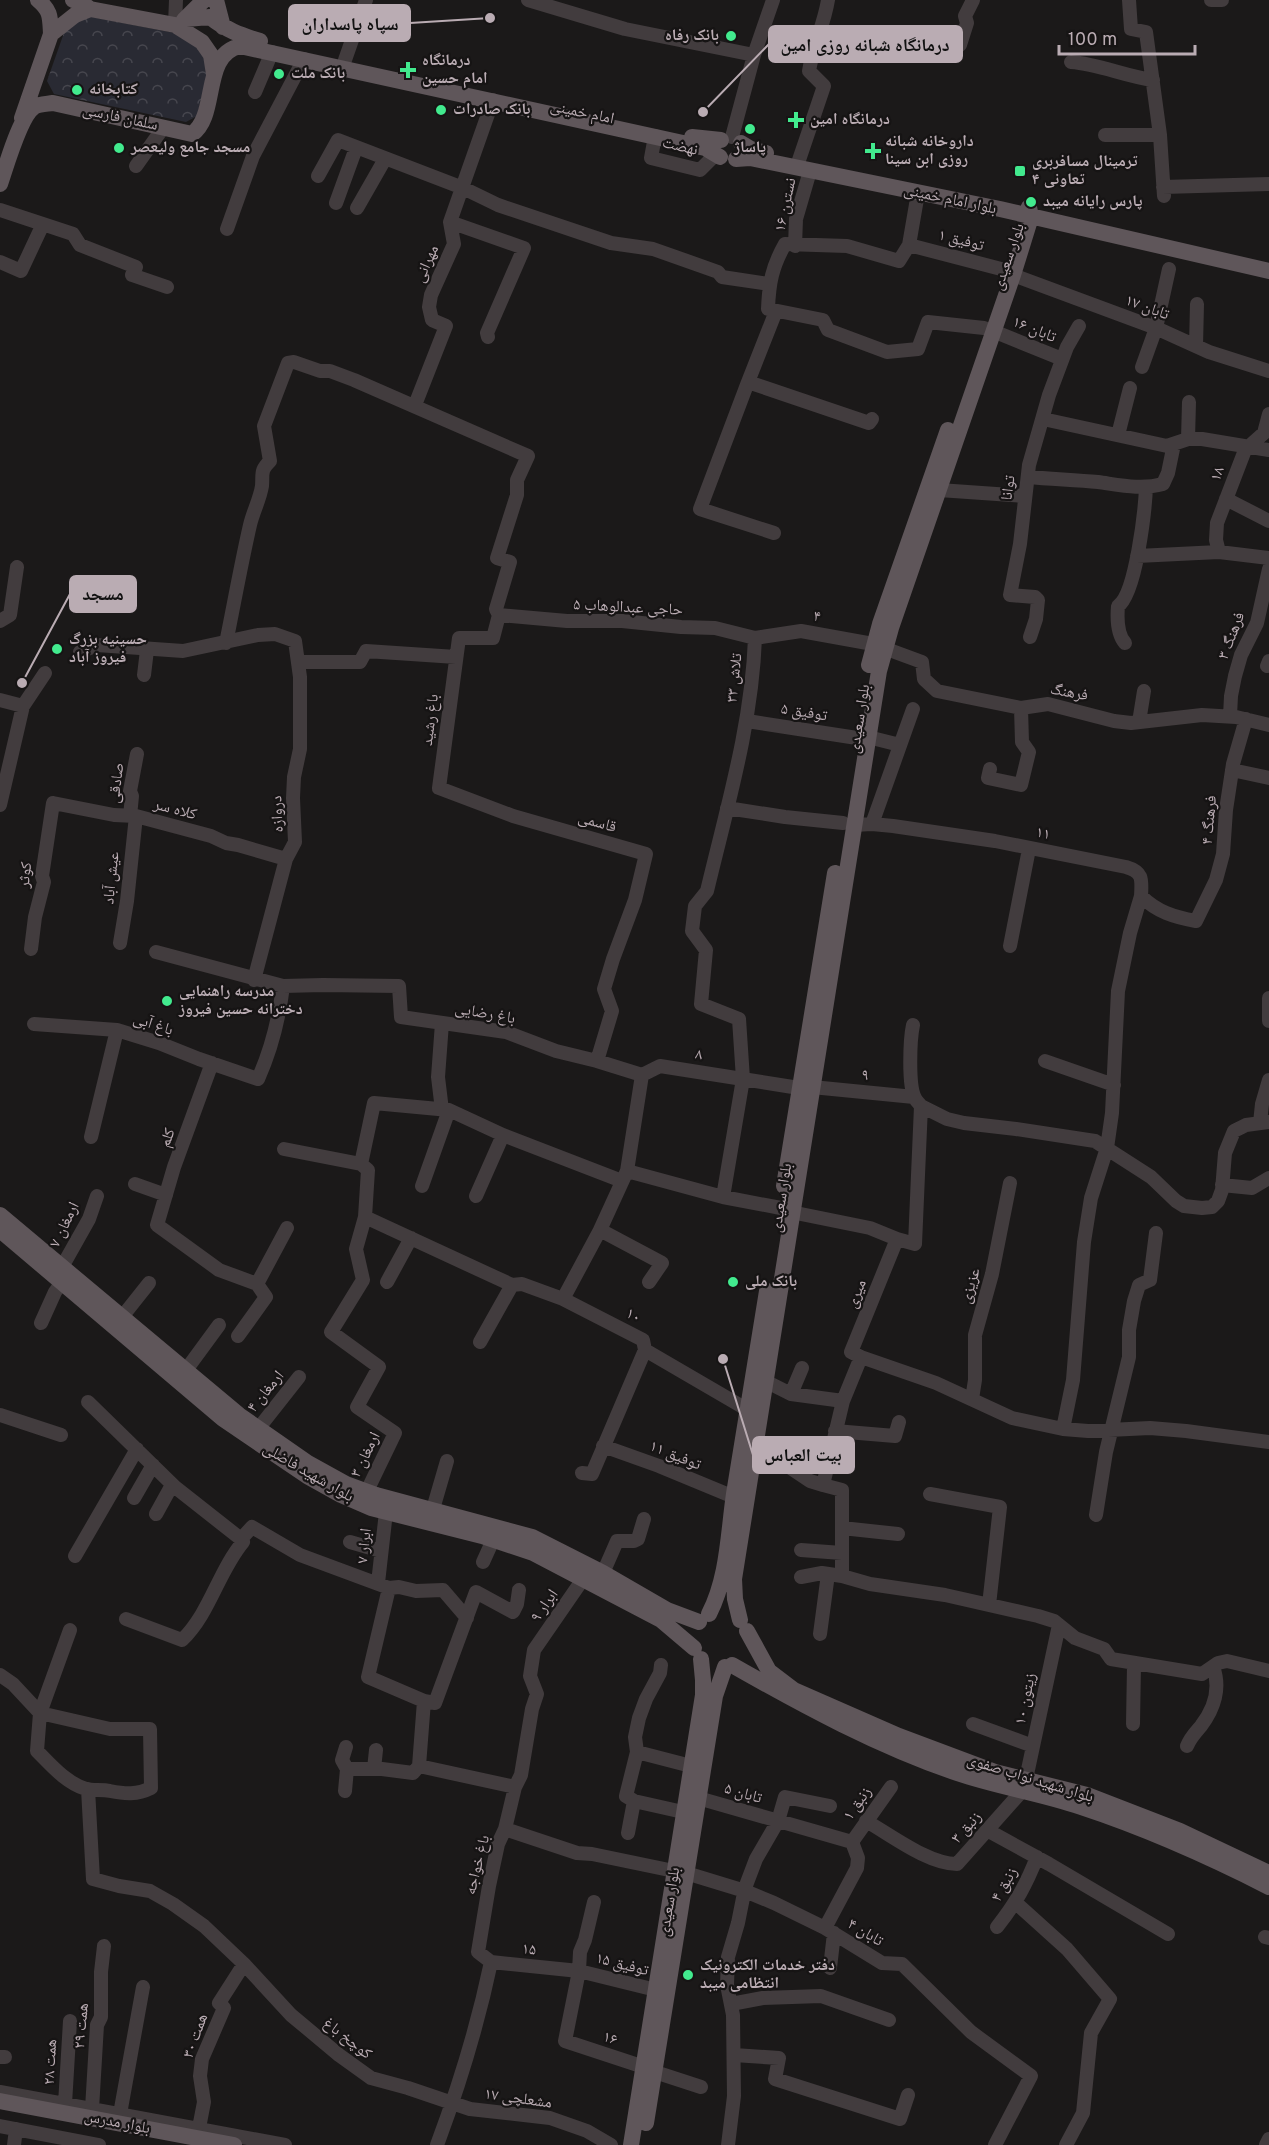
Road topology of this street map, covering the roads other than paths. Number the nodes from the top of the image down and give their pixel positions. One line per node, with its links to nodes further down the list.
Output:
1 (38, 0): 16 (main road)
2 (73, 0): 14 (main road)
3 (176, 0): 15 (street)
4 (204, 0): 15 (main road)
5 (216, 0): 17 (main road)
6 (366, 0): 22 (street)
7 (528, 0): 20 (street)
8 (773, 0): 20 (street)
9 (828, 0): 38 (street, نسترن ۱۶)
10 (973, 0): 18 (street)
11 (1129, 0): 26 (street)
12 (1211, 0): 13 (street)
13 (1222, 0)
14 (90, 9): 15 (main road); 16 (main road)
15 (180, 22): 17 (main road); 25 (main road)
16 (51, 34): 24 (main road)
17 (232, 36): 19 (main road, امام خمینی); 22 (main road, امام خمینی); 25 (main road)
18 (960, 45)
19 (273, 52): 21 (main road, امام خمینی); 27 (street)
20 (754, 56): 35 (street)
21 (304, 59): 28 (main road, امام خمینی); 52 (street)
22 (345, 60): 35 (main road, امام خمینی)
23 (1071, 62): 26 (street)
24 (39, 66): 29 (main road); 30 (main road)
25 (217, 67): 31 (main road, سلمان فارسی)
26 (1153, 80): 33 (street)
27 (255, 92)
28 (493, 100): 35 (main road, امام خمینی); 42 (street, مهرانی)
29 (53, 104): 30 (main road); 31 (main road, سلمان فارسی)
30 (21, 125): 40 (main road)
31 (163, 128): 37 (street)
32 (1105, 135): 33 (street)
33 (1160, 135): 41 (street)
34 (356, 147): 36 (street); 39 (street); 44 (street)
35 (728, 148): 38 (main road, بلوار امام خمینی)
36 (385, 159): 42 (street); 45 (street)
37 (136, 166)
38 (805, 166): 43 (main road, بلوار امام خمینی); 48 (main road, بلوار امام خمینی); 55 (street, نسترن ۱۶)
39 (318, 176)
40 (0, 184)
41 (1269, 184)
42 (463, 188): 49 (street, مهرانی); 61 (street)
43 (918, 193): 46 (main road, بلوار امام خمینی); 54 (street)
44 (336, 203)
45 (357, 208)
46 (1000, 209): 48 (main road, بلوار امام خمینی); 53 (main road)
47 (0, 210): 51 (street)
48 (1027, 213): 50 (main road, بلوار امام خمینی); 53 (main road, بلوار سعیدی); 56 (main road, بلوار امام خمینی)
49 (450, 222): 68 (street); 76 (street, مهرانی)
50 (1054, 222): 53 (main road); 59 (main road, بلوار امام خمینی)
51 (43, 224): 57 (street); 62 (street)
52 (227, 229)
53 (1020, 238): 60 (main road, بلوار سعیدی)
54 (909, 245): 55 (street); 60 (street, توفیق ۱)
55 (795, 246): 61 (street)
56 (1269, 260)
57 (0, 262)
58 (1169, 269): 66 (street)
59 (1269, 271)
60 (1009, 272): 66 (street, تابان ۱۷); 67 (main road, بلوار سعیدی)
61 (769, 284): 64 (street)
62 (167, 287)
63 (1197, 304): 69 (street)
64 (776, 311): 67 (street, تابان ۱۶); 73 (street)
65 (1079, 326): 70 (street, توانا)
66 (1156, 328): 69 (street, تابان ۱۷); 71 (street)
67 (989, 330): 70 (street, تابان ۱۶); 85 (main road, بلوار سعیدی)
68 (488, 337)
69 (1196, 346): 72 (street, تابان ۱۷)
70 (1062, 359): 79 (street, توانا)
71 (1142, 367)
72 (1269, 371)
73 (748, 382): 78 (street); 92 (street)
74 (1130, 388): 80 (street)
75 (1189, 402): 81 (street)
76 (415, 405): 98 (street); 104 (street)
77 (1269, 414): 83 (street, ۱۸)
78 (872, 418)
79 (1043, 419): 80 (street); 86 (street, توانا)
80 (1118, 435): 82 (street)
81 (1188, 439): 82 (street); 83 (street)
82 (1174, 444): 87 (street)
83 (1251, 446): 84 (street); 90 (street, ۱۸)
84 (1269, 450)
85 (943, 461): 88 (main road, بلوار سعیدی); 106 (main road, بلوار سعیدی)
86 (1028, 477): 87 (street); 89 (street, توانا)
87 (1146, 487): 94 (street)
88 (939, 490): 89 (street); 106 (main road, بلوار سعیدی)
89 (1024, 496): 102 (street, توانا)
90 (1226, 499): 91 (street); 93 (street, ۱۸)
91 (1269, 521)
92 (774, 533)
93 (1219, 552): 94 (street); 95 (street)
94 (1137, 556): 105 (street)
95 (1269, 558)
96 (17, 567): 99 (street)
97 (1269, 569): 100 (street, فرهنگ ۳)
98 (499, 615): 103 (street, حاجی عبدالوهاب ۵); 109 (street)
99 (1, 621)
100 (1254, 631): 101 (street); 118 (street, فرهنگ ۳)
101 (1269, 634)
102 (1030, 637)
103 (755, 638): 106 (street, ۴); 120 (street, تلاش ۳۳)
104 (226, 643): 107 (street); 110 (street, دروازه)
105 (1125, 643)
106 (879, 646): 116 (street, فرهنگ); 123 (main road, بلوار سعیدی)
107 (147, 650): 108 (street); 112 (street)
108 (80, 652)
109 (456, 657): 110 (street); 129 (street, باغ رشید)
110 (298, 662): 137 (street, دروازه)
111 (45, 673): 115 (street)
112 (144, 675)
113 (1144, 691): 121 (street)
114 (0, 700): 115 (street)
115 (23, 706): 131 (street)
116 (1021, 708): 121 (street, فرهنگ); 126 (street)
117 (913, 709): 124 (street)
118 (1230, 716): 119 (street, فرهنگ); 121 (street, فرهنگ)
119 (1246, 719): 122 (street, فرهنگ); 127 (street, فرهنگ ۴)
120 (747, 721): 123 (street, توفیق ۵); 132 (street, تلاش ۳۳)
121 (1139, 722)
122 (1269, 724)
123 (863, 738): 124 (street, توفیق ۵); 134 (main road, بلوار سعیدی)
124 (900, 745): 135 (street)
125 (137, 754): 133 (street, صادقی)
126 (990, 769)
127 (1232, 770): 128 (street); 138 (street, فرهنگ ۴)
128 (1269, 777)
129 (439, 788): 151 (street, قاسمی)
130 (53, 803): 133 (street, کلاه سر); 141 (street, کوثر)
131 (0, 805)
132 (727, 808): 134 (street, ۱۱); 155 (street, تلاش ۳۳)
133 (133, 816): 137 (street, کلاه سر); 139 (street, عیش آباد)
134 (848, 824): 135 (street, ۱۱); 158 (main road, بلوار سعیدی)
135 (872, 824): 136 (street, ۱۱)
136 (1029, 849): 138 (street, ۱۱); 140 (street)
137 (286, 859): 143 (street, دروازه)
138 (1142, 896): 157 (street)
139 (120, 943)
140 (1010, 946)
141 (31, 949)
142 (156, 952): 143 (street)
143 (254, 980): 144 (street)
144 (283, 987): 147 (street, باغ رضایی); 153 (street, باغ آبی)
145 (1269, 998): 146 (street)
146 (1269, 1021)
147 (442, 1023): 151 (street, باغ رضایی); 160 (street)
148 (33, 1024): 150 (street, باغ آبی)
149 (913, 1024): 159 (street)
150 (117, 1030): 153 (street, باغ آبی); 163 (street)
151 (597, 1061): 154 (street)
152 (1045, 1061): 157 (street)
153 (212, 1064): 173 (street, کلم)
154 (642, 1075): 155 (street, ۸); 167 (street)
155 (743, 1079): 158 (street, ۸); 176 (street)
156 (1269, 1080): 161 (street)
157 (1114, 1085): 164 (street)
158 (805, 1087): 159 (street, ۹); 177 (main road, بلوار سعیدی)
159 (918, 1102): 164 (street); 185 (street)
160 (445, 1110): 162 (street); 166 (street); 172 (street)
161 (1264, 1123): 171 (street)
162 (503, 1135): 167 (street); 175 (street)
163 (91, 1137)
164 (1107, 1148): 171 (street); 212 (street)
165 (284, 1149): 166 (street)
166 (361, 1164): 179 (street)
167 (625, 1176): 176 (street); 181 (street)
168 (1269, 1178): 171 (street)
169 (1010, 1183): 205 (street, عزیزی)
170 (135, 1184): 173 (street)
171 (1222, 1185)
172 (422, 1186)
173 (166, 1195): 190 (street, کلم)
174 (97, 1196): 186 (street, ارمغان ۷)
175 (476, 1196)
176 (723, 1197): 177 (street)
177 (786, 1210): 185 (street); 203 (main road, بلوار سعیدی); 208 (main road, بلوار سعیدی)
178 (0, 1215): 186 (main road, بلوار شهید فاضلی)
179 (365, 1217): 184 (street); 226 (street, ارمغان ۳)
180 (287, 1228): 190 (street)
181 (600, 1230): 188 (street); 192 (street)
182 (1155, 1233): 214 (street)
183 (2, 1236): 186 (main road, بلوار شهید فاضلی)
184 (411, 1238): 187 (street); 191 (street)
185 (897, 1239): 199 (street, میری)
186 (62, 1275): 193 (main road, بلوار شهید فاضلی); 194 (street, ارمغان ۷); 225 (main road, بلوار شهید فاضلی)
187 (387, 1282)
188 (649, 1282)
189 (149, 1284): 193 (street)
190 (257, 1284): 196 (street)
191 (512, 1284): 192 (street); 197 (street)
192 (563, 1299): 198 (street, ۱۰)
193 (122, 1317): 201 (main road, بلوار شهید فاضلی)
194 (41, 1323)
195 (219, 1325): 201 (street)
196 (238, 1336)
197 (480, 1342)
198 (645, 1350): 208 (street, ۱۰); 218 (street)
199 (861, 1356): 205 (street); 206 (street, میری)
200 (802, 1368): 204 (street)
201 (186, 1370): 211 (main road, بلوار شهید فاضلی)
202 (299, 1377): 211 (street, ارمغان ۴)
203 (765, 1381): 204 (street); 217 (main road, بلوار سعیدی)
204 (791, 1394): 206 (street)
205 (972, 1399): 212 (street)
206 (843, 1401): 213 (street, میری)
207 (88, 1402): 219 (street)
208 (748, 1410): 228 (main road, بلوار سعیدی)
209 (0, 1415): 215 (street)
210 (899, 1422): 213 (street)
211 (258, 1428): 225 (main road, بلوار شهید فاضلی)
212 (1063, 1429): 214 (street)
213 (835, 1431): 224 (street, میری)
214 (1112, 1431): 216 (street); 233 (street)
215 (62, 1435)
216 (1269, 1442)
217 (755, 1444): 224 (street); 255 (main road, بلوار سعیدی)
218 (603, 1446): 222 (street); 228 (street, توفیق ۱۱)
219 (137, 1449): 221 (street); 243 (street)
220 (447, 1461): 230 (street)
221 (153, 1466): 223 (street); 229 (street)
222 (582, 1473)
223 (172, 1485): 232 (street); 237 (street)
224 (823, 1485): 235 (street)
225 (344, 1490): 226 (main road, بلوار شهید فاضلی); 231 (main road, بلوار شهید فاضلی)
226 (367, 1491): 230 (main road, بلوار شهید فاضلی)
227 (930, 1494): 251 (street)
228 (734, 1497): 253 (main road, بلوار سعیدی)
229 (134, 1498)
230 (433, 1509): 245 (main road, بلوار شهید فاضلی)
231 (386, 1512): 238 (main road, بلوار شهید فاضلی); 241 (street, ابرار ۷)
232 (156, 1514)
233 (1096, 1515)
234 (644, 1520): 245 (street)
235 (842, 1528): 236 (street); 242 (street)
236 (898, 1534)
237 (241, 1539): 249 (street); 254 (street)
238 (493, 1540): 244 (street); 248 (main road, بلوار شهید فاضلی)
239 (350, 1542): 241 (street)
240 (801, 1550): 242 (street)
241 (381, 1551): 249 (street, ابرار ۷)
242 (842, 1553): 246 (street)
243 (75, 1556)
244 (483, 1562)
245 (603, 1573): 253 (main road, بلوار شهید فاضلی)
246 (835, 1575): 247 (street); 251 (street); 258 (street)
247 (801, 1577)
248 (583, 1579): 259 (street, ابرار ۹); 260 (main road, بلوار شهید فاضلی)
249 (383, 1586): 252 (street); 267 (street, ابرار ۷)
250 (519, 1590): 252 (street)
251 (989, 1605): 256 (street)
252 (467, 1618): 267 (street)
253 (704, 1618): 255 (main road); 260 (main road)
254 (126, 1619)
255 (743, 1625): 263 (main road); 280 (main road, بلوار شهید نواب صفوی)
256 (1059, 1625): 262 (street); 271 (street, زیتون ۱۰)
257 (70, 1630): 268 (street)
258 (820, 1634)
259 (534, 1650): 282 (street, باغ خواجه)
260 (697, 1654): 263 (main road); 277 (main road, بلوار سعیدی)
261 (661, 1665): 275 (street)
262 (1134, 1665): 264 (street); 270 (street)
263 (729, 1666): 280 (main road, بلوار شهید نواب صفوی); 286 (main road, بلوار سعیدی)
264 (1213, 1667): 265 (street); 272 (street)
265 (1269, 1671)
266 (0, 1675): 268 (street)
267 (424, 1701): 276 (street)
268 (40, 1713): 284 (street); 284 (street)
269 (973, 1724): 271 (street)
270 (1133, 1724)
271 (1033, 1746): 281 (street, زیتون ۱۰)
272 (1187, 1746)
273 (346, 1747): 278 (street)
274 (376, 1750): 279 (street)
275 (637, 1752): 277 (street); 287 (street)
276 (418, 1766): 279 (street); 282 (street)
277 (691, 1766): 289 (main road, بلوار سعیدی)
278 (346, 1769): 279 (street); 285 (street)
279 (374, 1769)
280 (993, 1777): 281 (main road, بلوار شهید نواب صفوی)
281 (1024, 1785): 293 (street, زنبق ۳); 298 (main road, بلوار شهید نواب صفوی); 299 (main road, بلوار شهید نواب صفوی)
282 (515, 1787): 292 (street, باغ خواجه)
283 (891, 1787): 291 (street, زنبق ۱)
284 (88, 1790): 308 (street, کوچخ باغ)
285 (345, 1791)
286 (698, 1798): 290 (street, تابان ۵); 297 (main road, بلوار سعیدی)
287 (634, 1801): 289 (street); 294 (street)
288 (830, 1806): 290 (street)
289 (683, 1812): 297 (main road, بلوار سعیدی)
290 (778, 1821): 295 (street, تابان ۵); 300 (street)
291 (866, 1821): 293 (street, زنبق ۳); 295 (street, زنبق ۱)
292 (505, 1829): 297 (street, تابان ۴); 307 (street, باغ خواجه)
293 (987, 1830): 296 (street)
294 (628, 1833)
295 (852, 1842): 304 (street)
296 (1037, 1857): 302 (street, زنبق ۴); 305 (street)
297 (680, 1872): 300 (street, تابان ۴); 312 (main road, بلوار سعیدی); 316 (main road, بلوار سعیدی)
298 (1269, 1873)
299 (1269, 1887)
300 (745, 1891): 304 (street, تابان ۴); 313 (street)
301 (594, 1902): 310 (street)
302 (1016, 1904): 303 (street, زنبق ۴); 343 (street)
303 (997, 1927)
304 (829, 1930): 309 (street); 342 (street, تابان ۴)
305 (1168, 1934)
306 (104, 1946): 325 (street, همت ۲۹)
307 (491, 1962): 310 (street, ۱۵); 324 (street)
308 (244, 1964): 324 (street, کوچخ باغ); 329 (street, همت ۳۰)
309 (830, 1968)
310 (579, 1971): 312 (street, توفیق ۱۵); 318 (street, ۱۶)
311 (143, 1987): 327 (street)
312 (656, 1990): 316 (main road, بلوار سعیدی)
313 (731, 2004): 314 (street); 317 (street)
314 (889, 2020)
315 (70, 2021): 323 (street, همت ۲۸)
316 (657, 2022): 318 (main road, بلوار سعیدی)
317 (734, 2055): 321 (street); 341 (street)
318 (649, 2070): 319 (street, ۱۶); 339 (main road, بلوار سعیدی); 340 (main road, بلوار سعیدی)
319 (701, 2087)
320 (0, 2092): 323 (street)
321 (908, 2095)
322 (0, 2101): 335 (main road, بلوار مدرس)
323 (65, 2104): 325 (street)
324 (452, 2104): 337 (street); 338 (street, مشعلچی ۱۷)
325 (92, 2109): 327 (street)
326 (0, 2111): 334 (main road, بلوار مدرس)
327 (120, 2114): 329 (street)
328 (0, 2126): 330 (street)
329 (199, 2128): 336 (street)
330 (16, 2129): 332 (street); 333 (street)
331 (1269, 2139): 344 (street)
332 (93, 2144)
333 (14, 2145)
334 (178, 2145)
335 (234, 2145)
336 (285, 2145)
337 (437, 2145)
338 (611, 2145)
339 (631, 2145)
340 (642, 2145)
341 (728, 2145)
342 (995, 2145)
343 (1066, 2145)
344 (1266, 2145)

